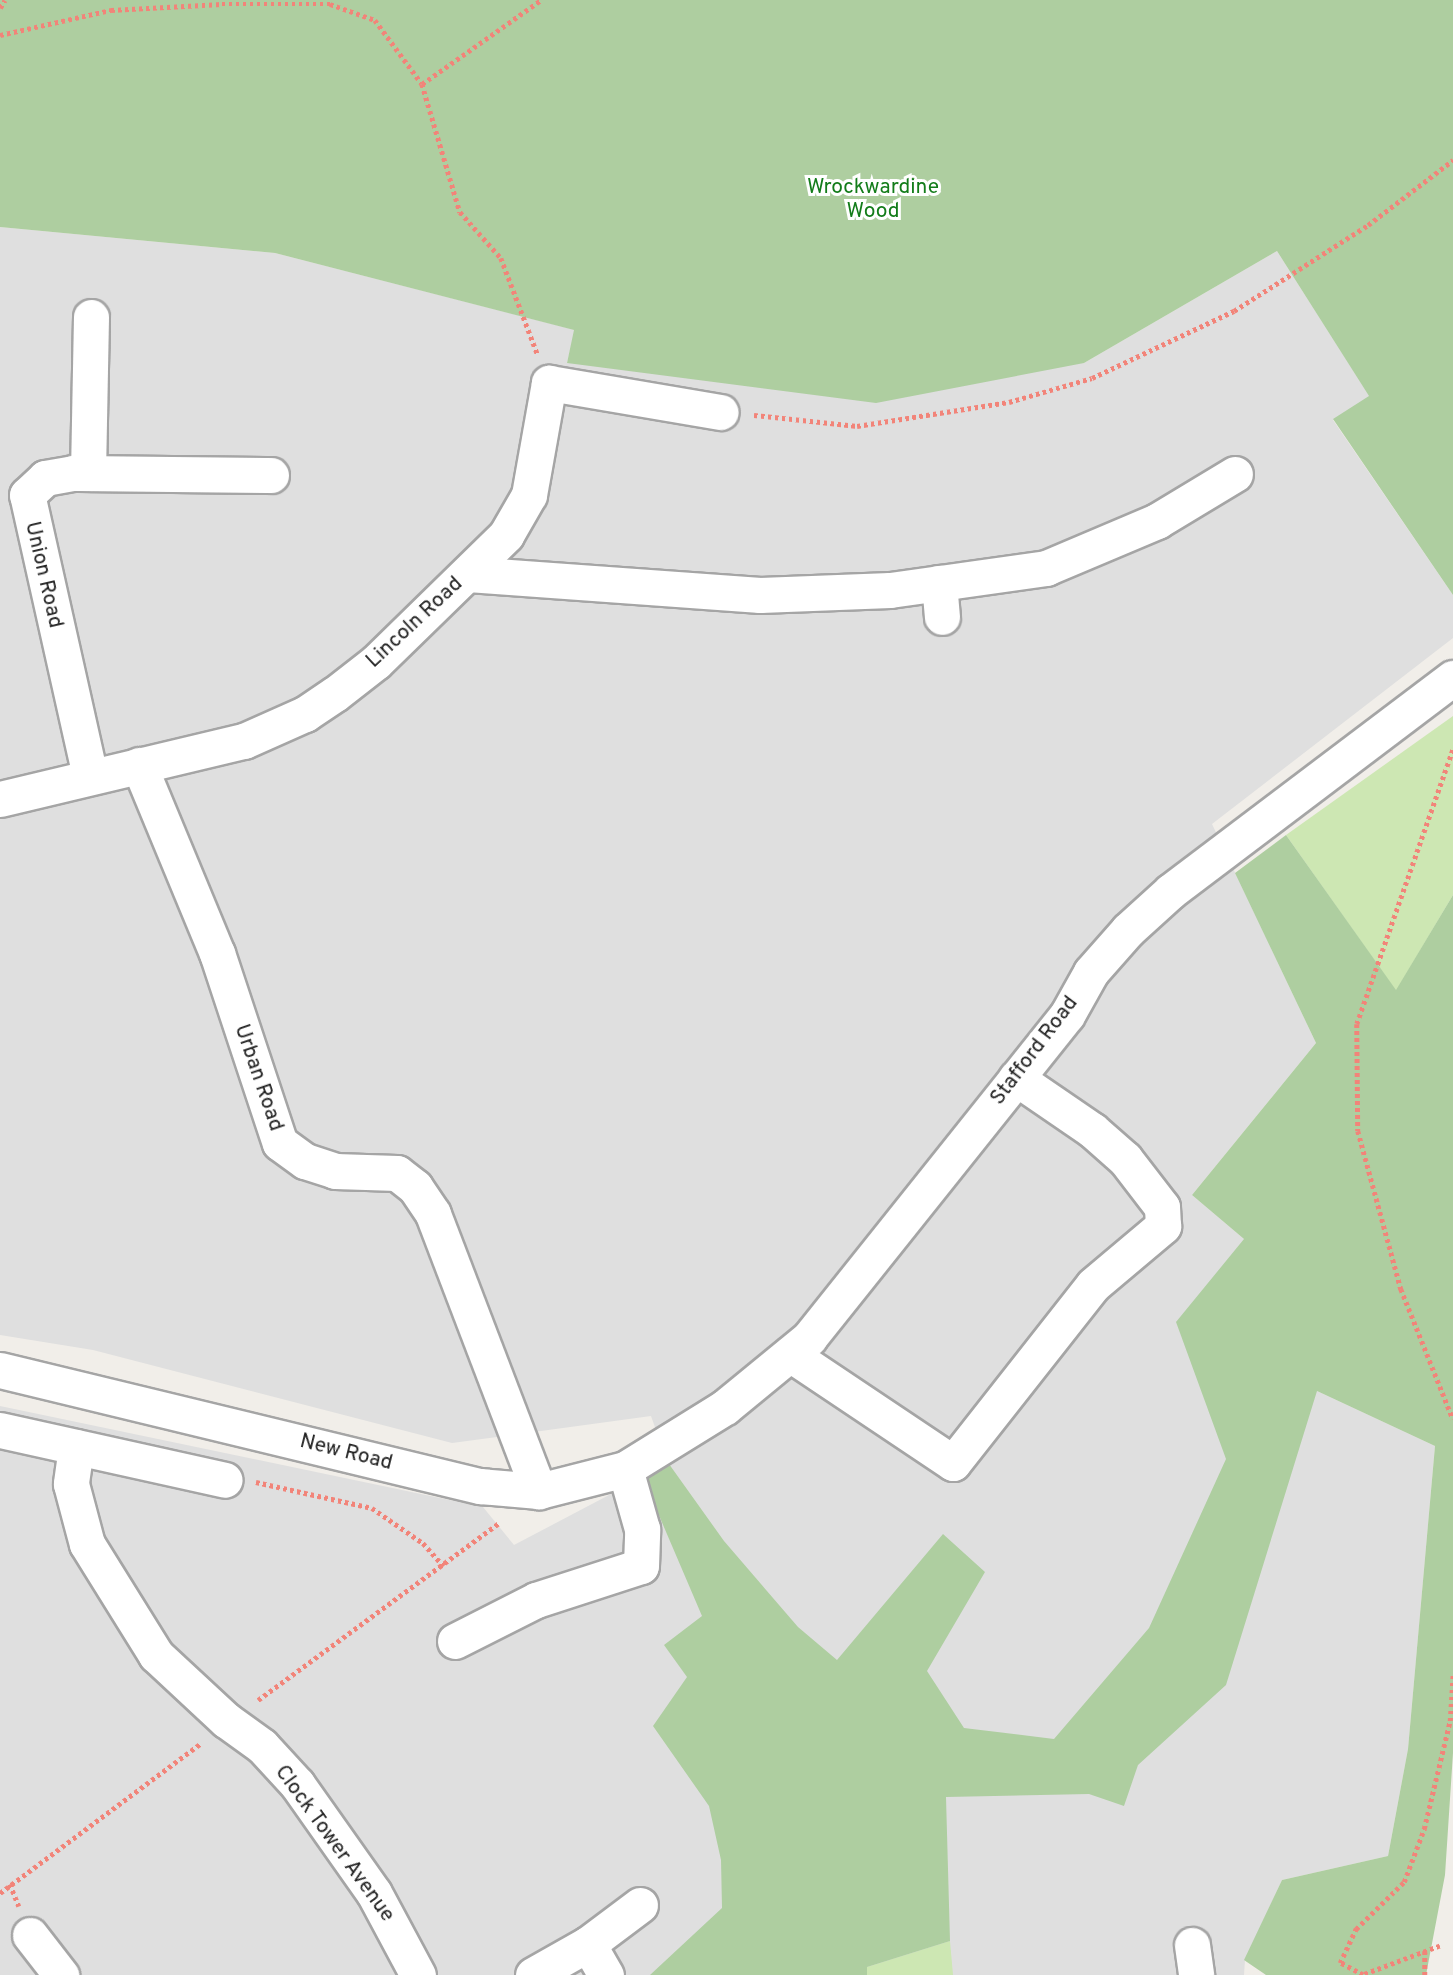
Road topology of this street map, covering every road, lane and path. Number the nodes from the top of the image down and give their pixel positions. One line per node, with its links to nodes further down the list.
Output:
1 (5, 0): 3 (path)
2 (541, 0): 5 (path)
3 (0, 8)
4 (0, 35): 5 (path)
5 (422, 84): 8 (path)
6 (1453, 160): 9 (path)
7 (91, 317): 10 (street)
8 (549, 383): 9 (street); 13 (street, Lincoln Road)
9 (722, 412)
10 (88, 473): 12 (street, Union Road); 17 (street, Union Road)
11 (1235, 474): 13 (street)
12 (271, 475)
13 (468, 574): 16 (street, Lincoln Road)
14 (1453, 678): 19 (street, Stafford Road)
15 (1453, 750): 22 (path)
16 (139, 765): 17 (street, Lincoln Road); 28 (street, Urban Road)
17 (90, 776): 18 (street, Lincoln Road)
18 (0, 799)
19 (1016, 1078): 20 (street, Stafford Road); 20 (street)
20 (790, 1354): 23 (street, Stafford Road)
21 (0, 1370): 28 (street, New Road)
22 (1453, 1419)
23 (684, 1430): 26 (street, New Road)
24 (7, 1432): 25 (street)
25 (76, 1447): 27 (street); 33 (street, Clock Tower Avenue)
26 (625, 1469): 28 (street, New Road); 31 (street)
27 (225, 1480): 30 (path)
28 (539, 1491)
29 (485, 1534): 30 (path)
30 (444, 1566): 33 (path)
31 (455, 1641)
32 (1453, 1673): 44 (path)
33 (226, 1720): 34 (path); 41 (street, Clock Tower Avenue)
34 (0, 1893)
35 (640, 1905): 37 (street)
36 (30, 1935): 40 (street)
37 (588, 1944): 42 (street); 43 (street)
38 (1440, 1945): 39 (path)
39 (1424, 1951): 44 (path); 45 (path)
40 (61, 1975)
41 (418, 1975)
42 (533, 1975)
43 (606, 1975)
44 (1363, 1975)
45 (1425, 1975)

